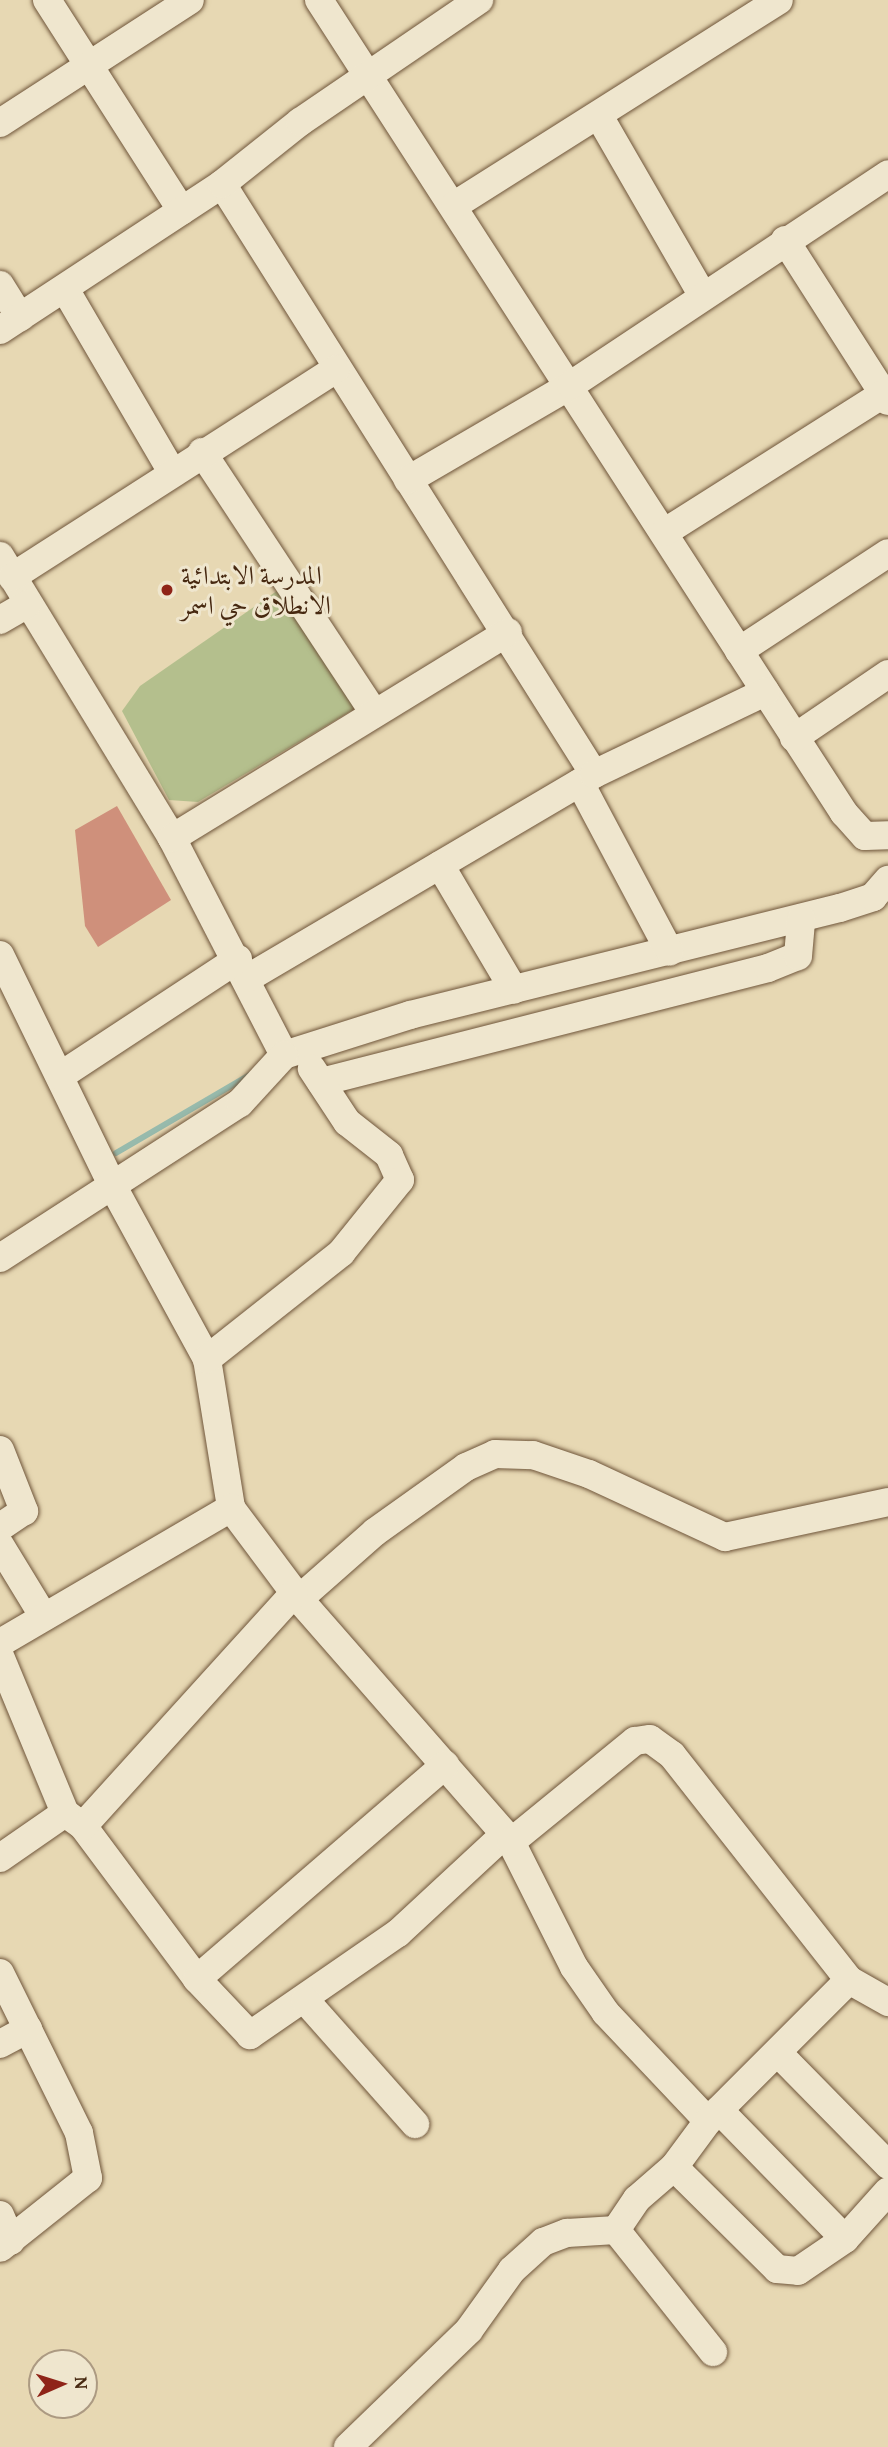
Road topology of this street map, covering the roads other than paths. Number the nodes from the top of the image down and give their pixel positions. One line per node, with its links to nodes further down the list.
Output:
1 (47, 0): 6 (street)
2 (190, 0): 6 (street)
3 (479, 0): 7 (street)
4 (779, 0): 8 (street)
5 (323, 2): 7 (street)
6 (88, 69): 9 (street); 13 (street)
7 (367, 78): 11 (street); 12 (street)
8 (599, 116): 12 (street); 17 (street)
9 (0, 123)
10 (888, 174): 14 (street)
11 (222, 184): 13 (street); 19 (street)
12 (455, 205): 20 (street)
13 (182, 211): 16 (street)
14 (785, 240): 17 (street); 21 (street)
15 (0, 285): 18 (street)
16 (65, 289): 18 (street); 23 (street)
17 (701, 293): 20 (street)
18 (10, 323)
19 (336, 369): 22 (street); 24 (street)
20 (571, 385): 24 (street); 25 (street)
21 (886, 395): 25 (street)
22 (202, 453): 23 (street); 34 (street)
23 (172, 472): 27 (street)
24 (408, 480): 30 (street)
25 (665, 532): 31 (street)
26 (888, 553): 31 (street)
27 (6, 566): 28 (street)
28 (28, 604): 29 (street); 38 (street)
29 (0, 620)
30 (508, 632): 34 (street); 36 (street)
31 (739, 651): 33 (street)
32 (888, 674): 35 (street)
33 (765, 692): 35 (street); 36 (street)
34 (373, 710): 38 (street)
35 (794, 738): 37 (street)
36 (587, 778): 39 (street); 42 (street)
37 (888, 835)
38 (172, 838): 44 (street)
39 (440, 865): 44 (street); 45 (street)
40 (887, 885): 41 (street)
41 (801, 919): 42 (street); 48 (street)
42 (670, 952): 45 (street)
43 (1, 961): 47 (street)
44 (243, 968): 46 (street); 47 (street)
45 (514, 990): 46 (street)
46 (290, 1053): 48 (street); 49 (street)
47 (60, 1076): 49 (street)
48 (321, 1082): 51 (street)
49 (111, 1182): 50 (street); 51 (street)
50 (0, 1258)
51 (207, 1359): 54 (street)
52 (0, 1450): 55 (street)
53 (888, 1502): 57 (street)
54 (230, 1508): 57 (street); 58 (street)
55 (0, 1527)
56 (0, 1545): 58 (street)
57 (296, 1596): 61 (street); 62 (street)
58 (44, 1617): 59 (street)
59 (0, 1643)
60 (0, 1656): 62 (street)
61 (445, 1765): 63 (street); 66 (street)
62 (74, 1819): 64 (street); 66 (street)
63 (508, 1838): 67 (street); 68 (street); 73 (street)
64 (0, 1858)
65 (0, 1973): 70 (street)
66 (197, 1979): 68 (street)
67 (849, 1980): 69 (street); 72 (street)
68 (305, 2000): 74 (street)
69 (888, 2003)
70 (28, 2029): 71 (street); 81 (street)
71 (0, 2044)
72 (779, 2054): 73 (street); 75 (street)
73 (714, 2115): 76 (street); 80 (street)
74 (415, 2123)
75 (888, 2165)
76 (674, 2167): 79 (street); 80 (street)
77 (888, 2191): 80 (street)
78 (0, 2215): 81 (street)
79 (617, 2230): 82 (street); 83 (street)
80 (845, 2239)
81 (6, 2245)
82 (713, 2352)
83 (364, 2441)

